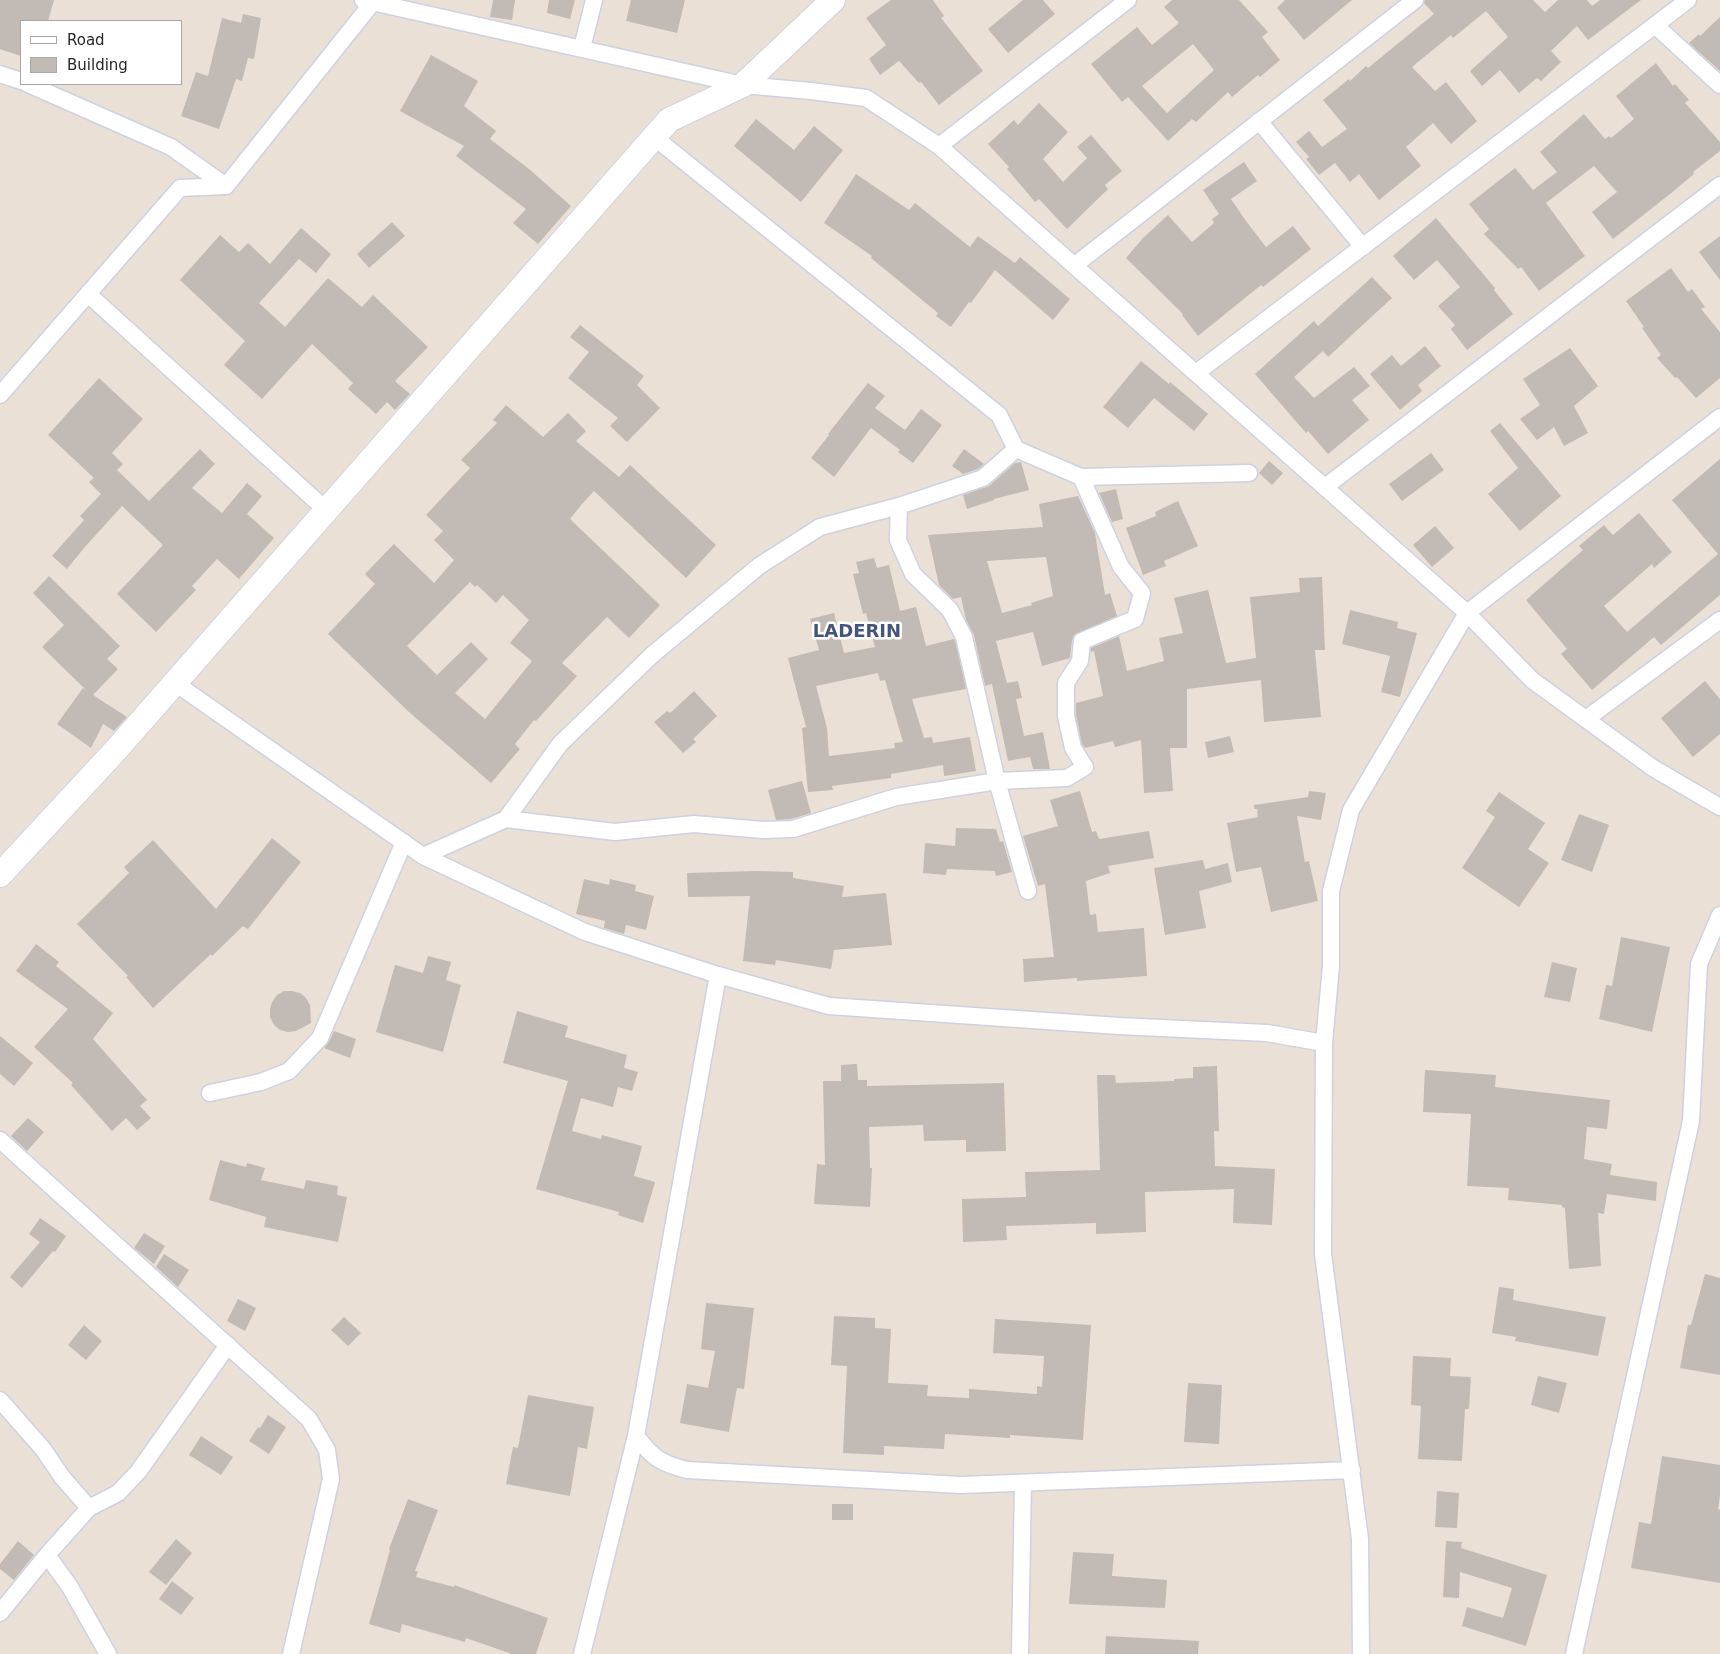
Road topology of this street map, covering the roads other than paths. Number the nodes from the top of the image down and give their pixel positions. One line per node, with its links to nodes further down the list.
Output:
1 (594, 0): 8 (street)
2 (833, 0): 12 (street)
3 (1128, 0): 16 (street)
4 (1415, 0): 14 (street)
5 (1688, 0): 7 (street)
6 (368, 1): 8 (street); 18 (street)
7 (1655, 24): 13 (street); 19 (street)
8 (582, 48): 12 (street)
9 (0, 74): 10 (street)
10 (20, 81)
11 (30, 85): 18 (street)
12 (743, 85): 15 (street); 16 (street)
13 (1720, 85)
14 (1259, 121): 19 (street); 20 (street)
15 (654, 137): 25 (street); 30 (street)
16 (939, 146): 20 (street)
17 (1720, 185): 28 (street)
18 (226, 186): 21 (street)
19 (1363, 247): 22 (street)
20 (1075, 266): 22 (street)
21 (88, 294): 23 (street); 30 (street)
22 (1196, 373): 28 (street)
23 (0, 395)
24 (1720, 417): 31 (street)
25 (1016, 449): 27 (street); 29 (street)
26 (1250, 474): 27 (street)
27 (1081, 477): 35 (street)
28 (1325, 487): 31 (street)
29 (899, 506): 35 (street); 37 (street)
30 (326, 510): 33 (street)
31 (1467, 613): 34 (street); 44 (street)
32 (1720, 620): 34 (street)
33 (175, 683): 38 (street); 40 (street)
34 (1586, 719): 36 (street)
35 (997, 781): 37 (street); 41 (street)
36 (1720, 807)
37 (506, 819): 39 (street)
38 (404, 842): 39 (street); 45 (street)
39 (423, 856): 43 (street)
40 (0, 875)
41 (1028, 891)
42 (1720, 915): 60 (street)
43 (718, 975): 44 (street); 49 (street)
44 (1324, 1043): 50 (street)
45 (210, 1093)
46 (0, 1140): 47 (street)
47 (228, 1345): 52 (street); 56 (street)
48 (0, 1400): 52 (street)
49 (636, 1436): 51 (street); 57 (street)
50 (1352, 1470): 51 (street); 59 (street)
51 (1022, 1483): 58 (street)
52 (89, 1508): 53 (street)
53 (47, 1555): 54 (street); 55 (street)
54 (0, 1613)
55 (108, 1654)
56 (291, 1654)
57 (582, 1654)
58 (1020, 1654)
59 (1361, 1654)
60 (1574, 1654)

